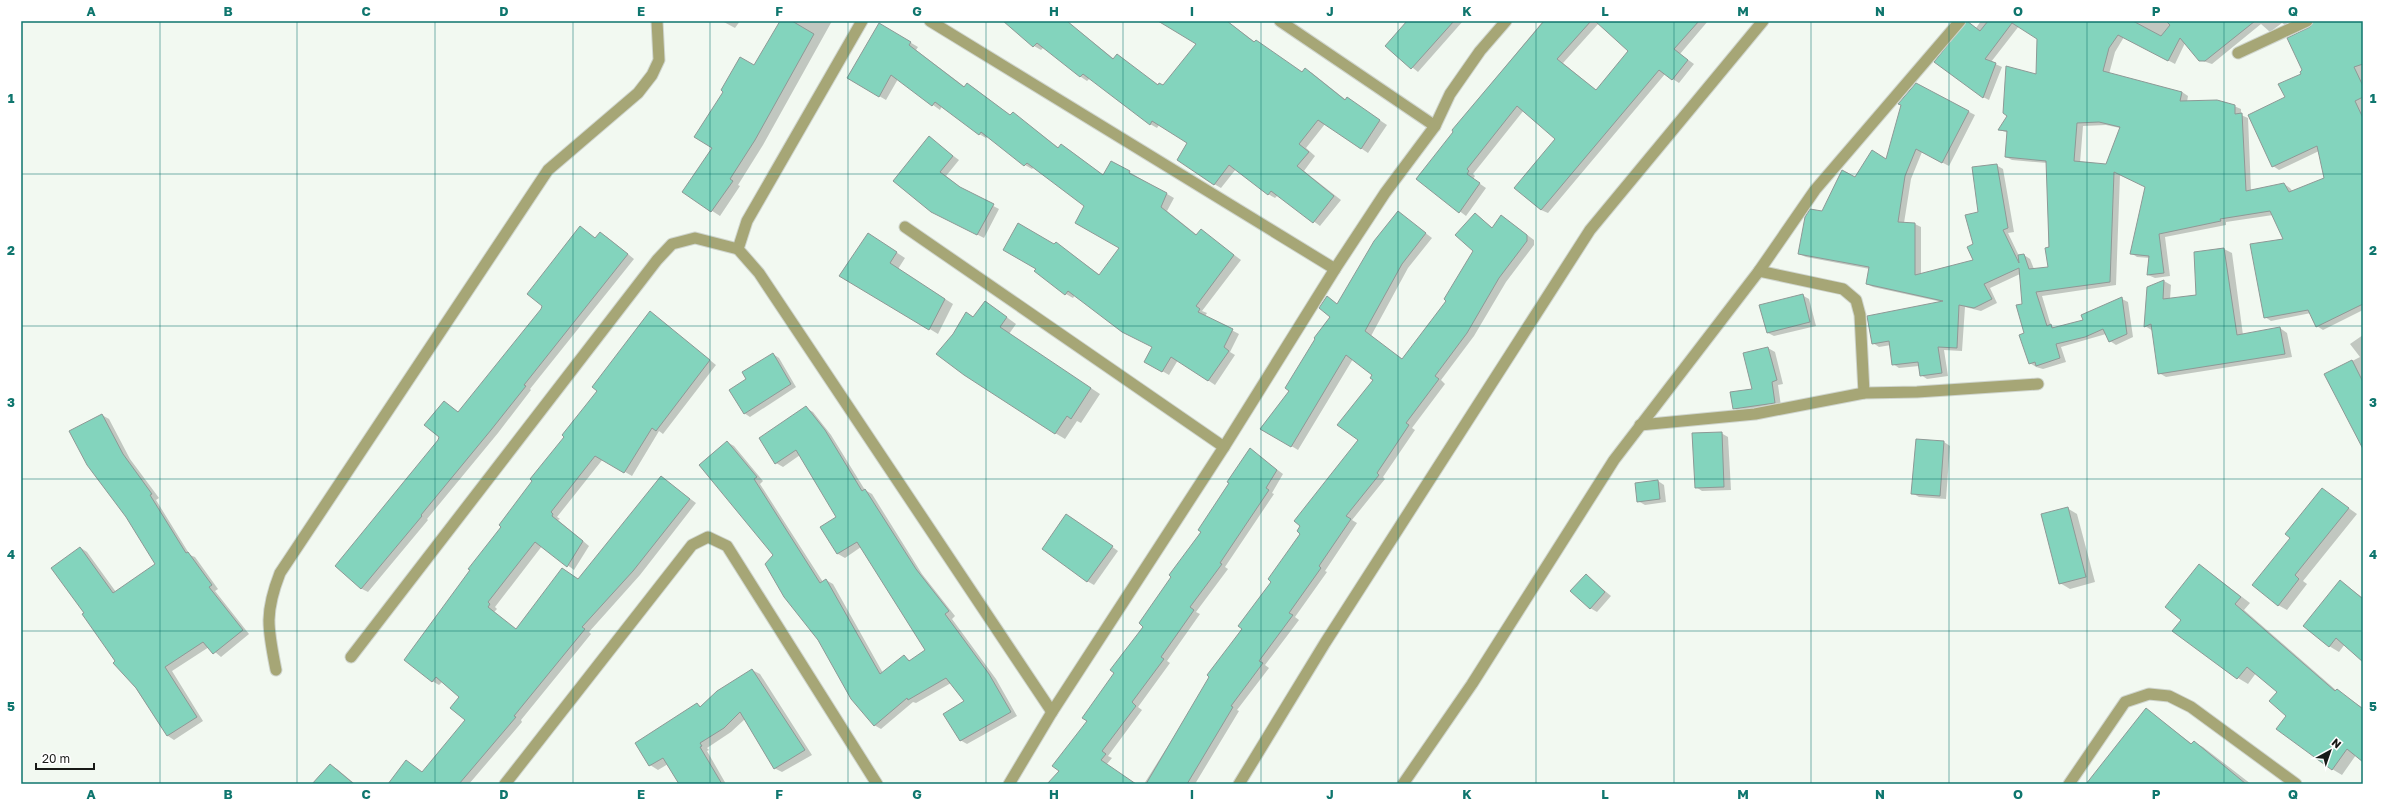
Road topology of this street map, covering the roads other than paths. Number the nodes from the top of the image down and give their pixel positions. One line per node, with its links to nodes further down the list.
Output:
1 (657, 21): 20 (street)
2 (862, 21): 12 (street)
3 (930, 21): 13 (street)
4 (1280, 21): 10 (street)
5 (1506, 21): 10 (street)
6 (1763, 21): 25 (street)
7 (1960, 21): 14 (street)
8 (2307, 21): 9 (street)
9 (2238, 53)
10 (1435, 126): 13 (street)
11 (905, 227): 18 (street)
12 (738, 249): 19 (street); 21 (street)
13 (1335, 269): 18 (street)
14 (1759, 270): 16 (street); 17 (street)
15 (2038, 384): 16 (street)
16 (1864, 393): 17 (street)
17 (1640, 425): 26 (street)
18 (1224, 446): 21 (street)
19 (351, 657)
20 (276, 670)
21 (1052, 712): 24 (street)
22 (505, 784): 23 (street)
23 (877, 784)
24 (1009, 784)
25 (1239, 784)
26 (1403, 784)
27 (2069, 784): 28 (street)
28 (2296, 784)

